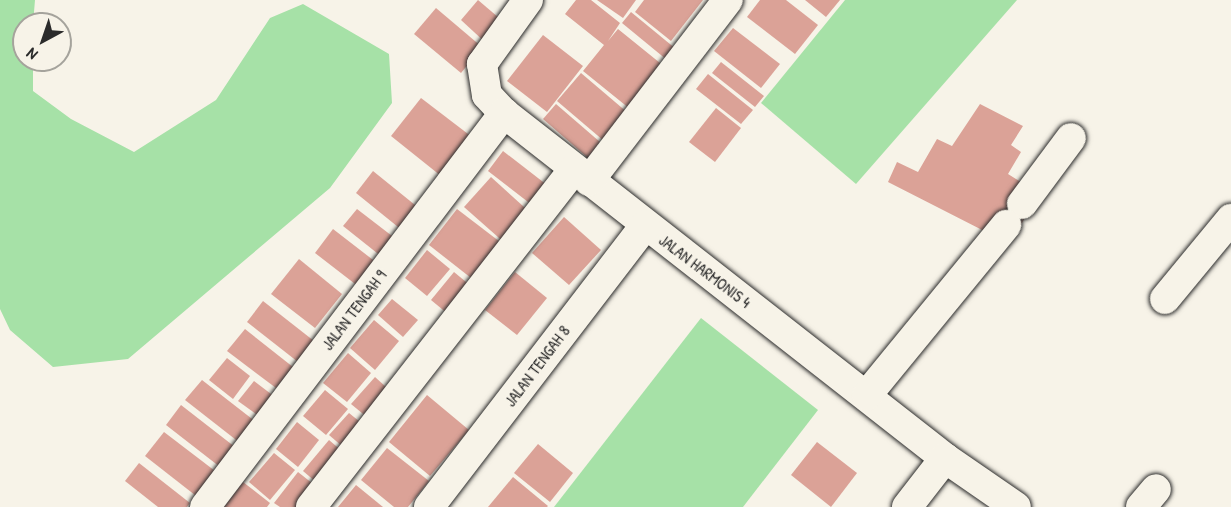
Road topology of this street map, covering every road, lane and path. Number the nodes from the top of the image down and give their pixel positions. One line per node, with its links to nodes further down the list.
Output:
1 (528, 0): 3 (street, JALAN HARMONIS 4)
2 (728, 0): 5 (street)
3 (504, 113): 5 (street, JALAN HARMONIS 4); 11 (street, JALAN TENGAH 9)
4 (1071, 138): 9 (street)
5 (581, 176): 7 (street, JALAN HARMONIS 4); 12 (street)
6 (1231, 219): 8 (street)
7 (645, 225): 9 (street, JALAN HARMONIS 4); 13 (street, JALAN TENGAH 8)
8 (1165, 299)
9 (867, 395): 10 (street, JALAN HARMONIS 4)
10 (945, 458): 14 (street); 15 (street, JALAN HARMONIS 4)
11 (205, 507)
12 (310, 507)
13 (429, 507)
14 (907, 507)
15 (1016, 507)

